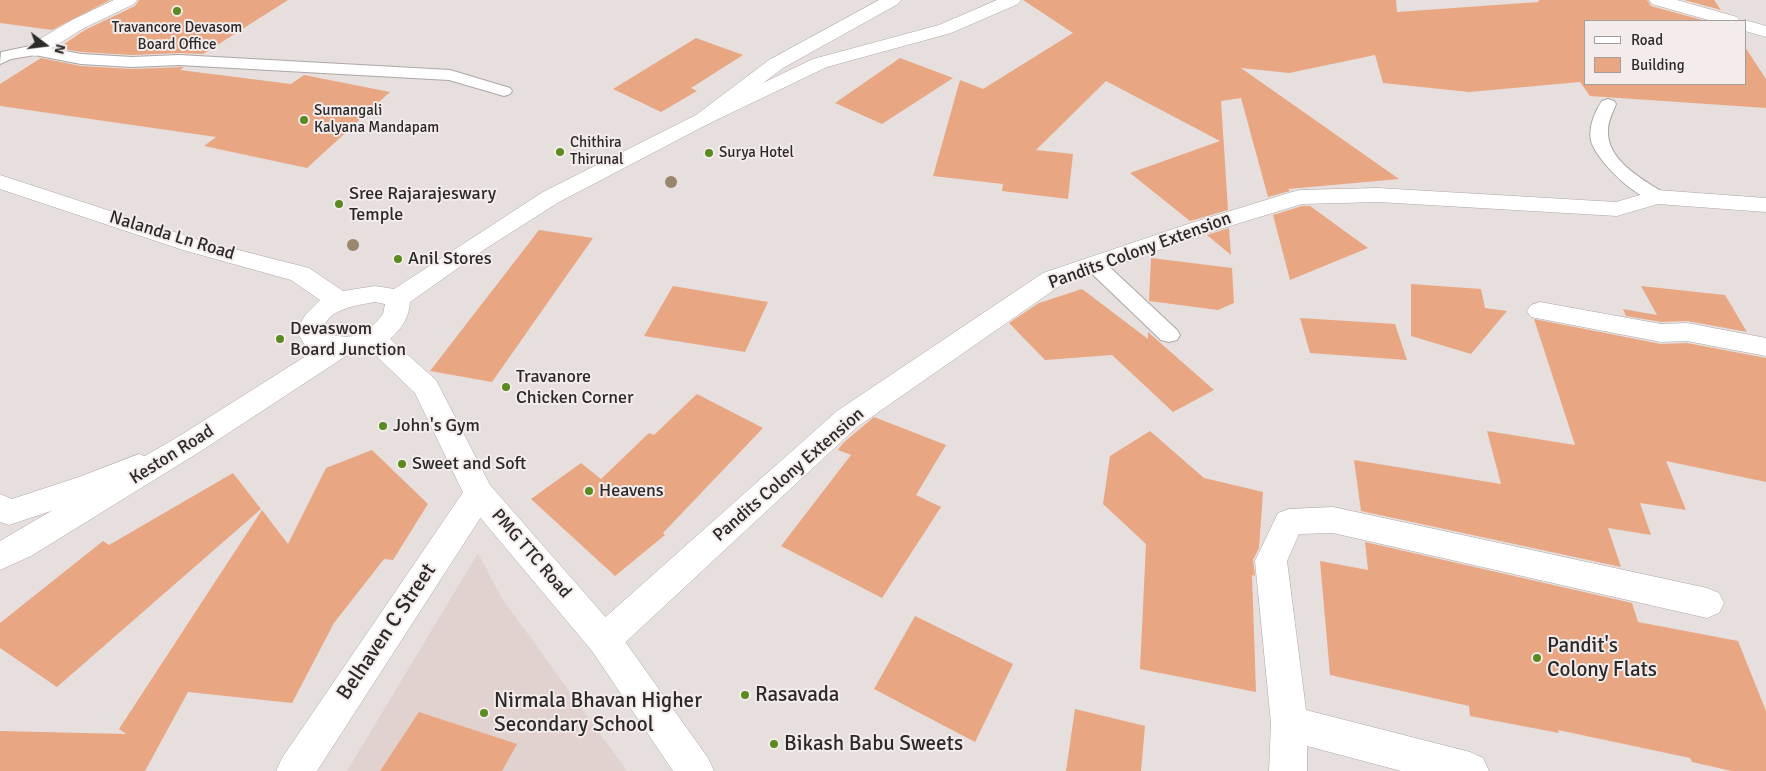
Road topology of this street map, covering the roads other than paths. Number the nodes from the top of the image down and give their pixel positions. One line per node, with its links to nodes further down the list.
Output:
1 (128, 0): 8 (street)
2 (892, 0): 12 (street)
3 (1012, 0): 12 (street)
4 (1658, 0): 5 (street)
5 (1728, 20)
6 (1746, 25): 7 (street)
7 (1766, 32)
8 (35, 50): 9 (lane); 10 (lane)
9 (0, 58)
10 (504, 91)
11 (1608, 104): 14 (lane)
12 (703, 118): 17 (street)
13 (0, 182): 18 (street, Nalanda Ln Road)
14 (1657, 198): 15 (street, Pandits Colony Extension); 16 (street, Pandits Colony Extension)
15 (1766, 206)
16 (1094, 264): 20 (lane); 29 (street, Pandits Colony Extension)
17 (398, 298): 18 (street); 21 (street)
18 (338, 300): 22 (street)
19 (1540, 311): 23 (street)
20 (1170, 335)
21 (372, 338): 22 (street); 25 (street, PMG TTC Road)
22 (341, 347): 24 (street, Keston Road)
23 (1766, 347)
24 (191, 444): 26 (street); 27 (street, Keston Road)
25 (479, 494): 29 (street, PMG TTC Road); 31 (street, Belhaven C Street)
26 (3, 511)
27 (0, 556)
28 (1707, 603): 30 (street)
29 (604, 640): 32 (street, PMG TTC Road)
30 (1288, 723): 33 (street); 34 (street)
31 (295, 771)
32 (695, 771)
33 (1288, 771)
34 (1470, 771)

